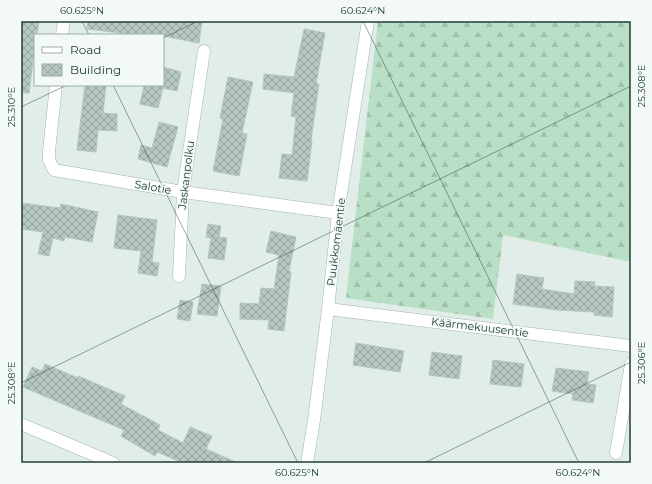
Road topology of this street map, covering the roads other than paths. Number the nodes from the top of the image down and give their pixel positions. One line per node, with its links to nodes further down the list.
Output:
1 (64, 21): 3 (street)
2 (368, 21): 7 (street, Puukkomäentie)
3 (62, 34)
4 (204, 51): 6 (street, Jaskanpolku)
5 (56, 86): 6 (street, Salotie)
6 (183, 192): 7 (street, Salotie); 8 (street, Jaskanpolku)
7 (338, 213): 9 (street, Puukkomäentie)
8 (179, 276)
9 (328, 309): 10 (street, Käärmekuusentie); 16 (street, Puukkomäentie)
10 (631, 346)
11 (631, 364): 13 (street)
12 (21, 424): 14 (street)
13 (616, 453)
14 (99, 461): 15 (street)
15 (113, 463)
16 (307, 463)

